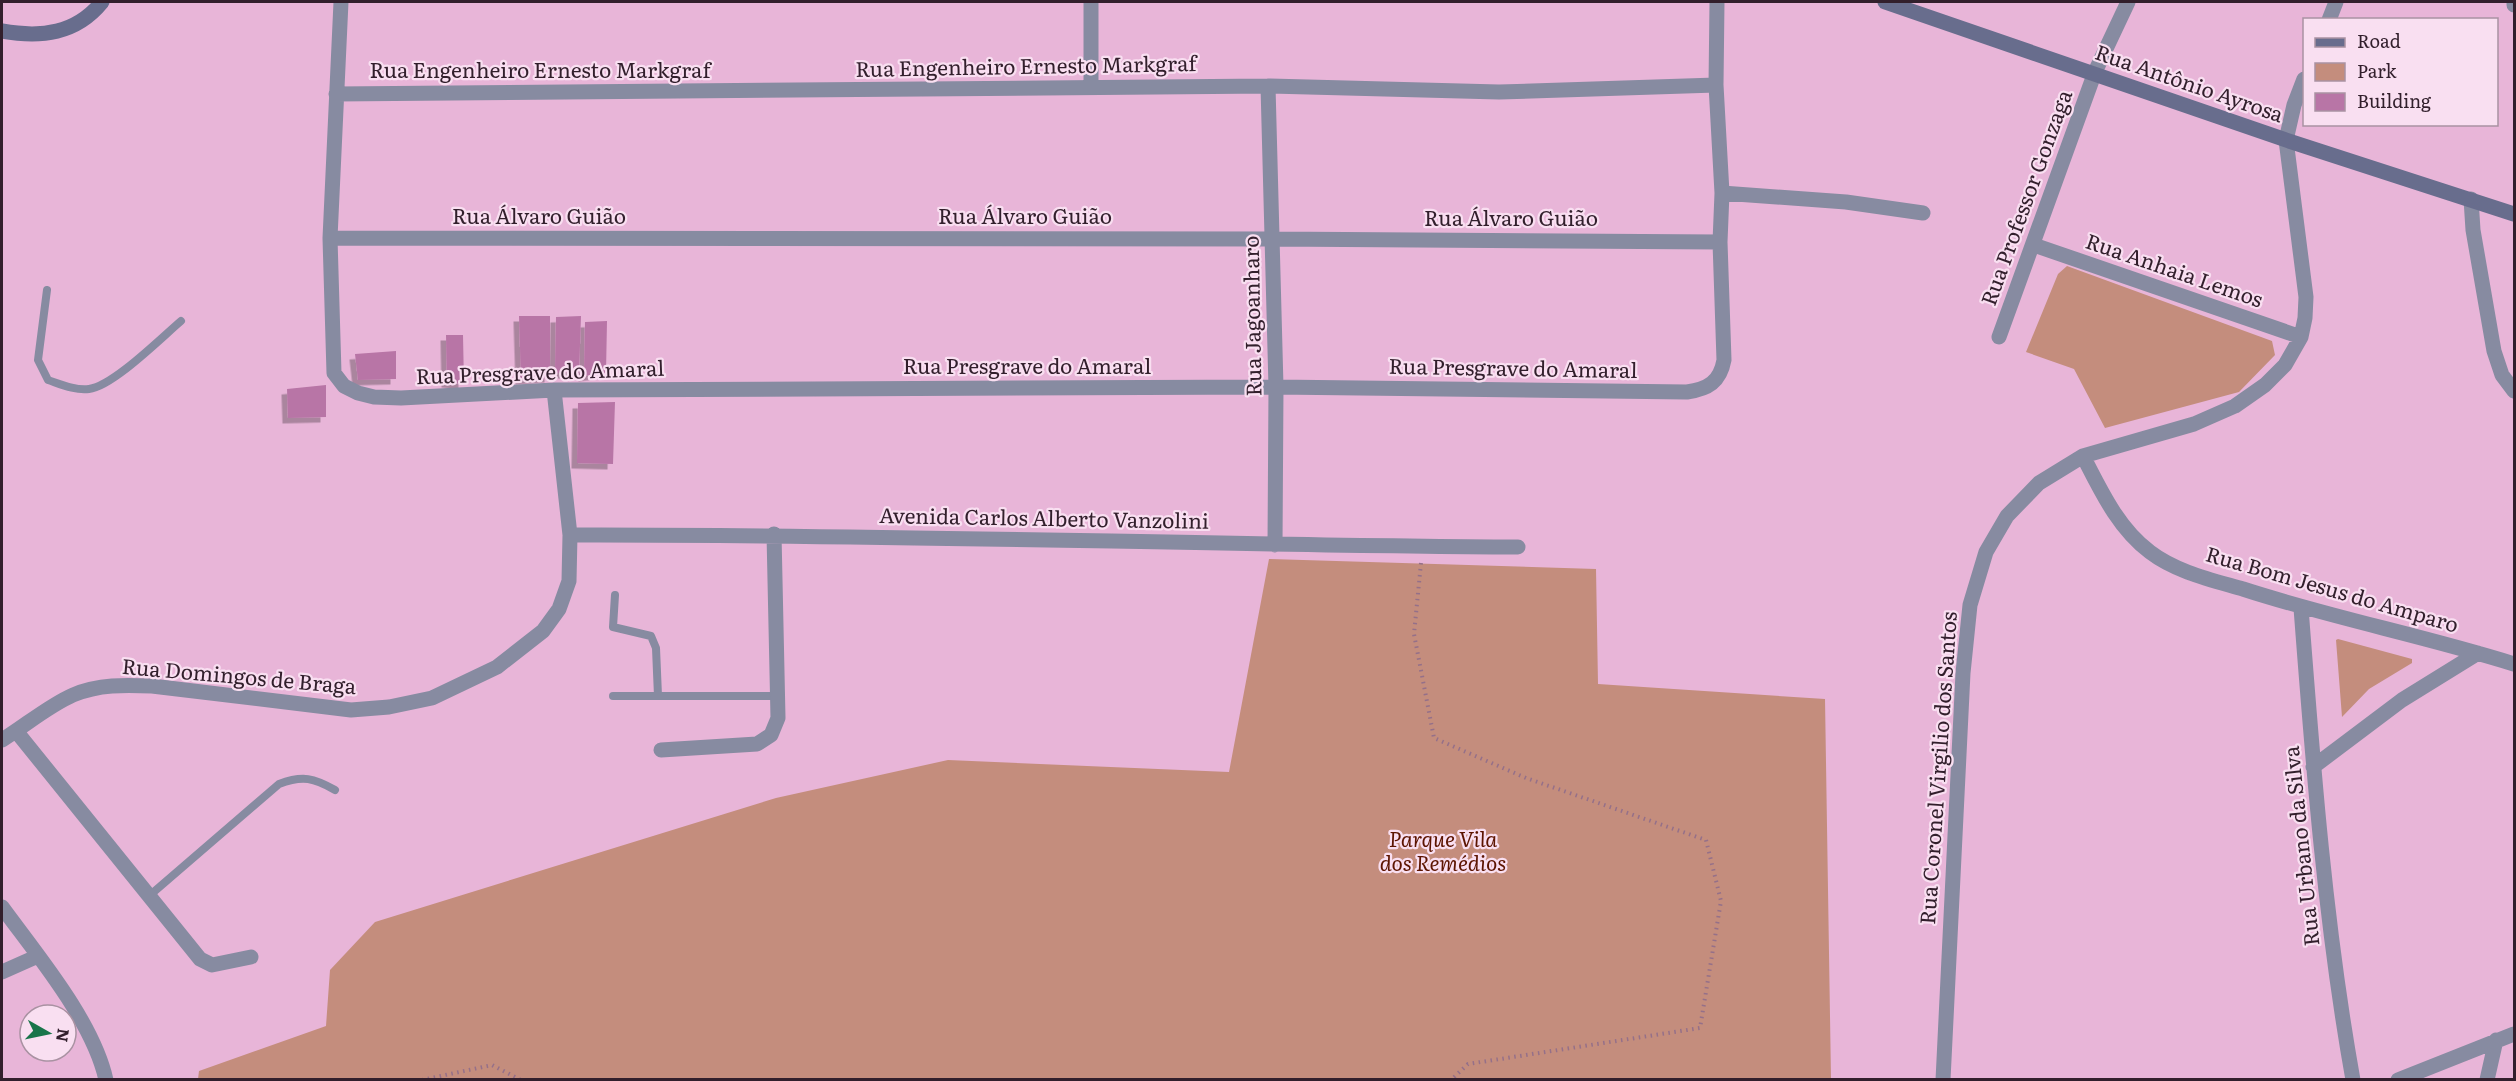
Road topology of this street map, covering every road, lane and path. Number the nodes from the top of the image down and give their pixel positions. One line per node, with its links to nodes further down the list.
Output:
1 (102, 2): 9 (street)
2 (341, 2): 15 (street, Rua Presgrave do Amaral)
3 (1091, 2): 14 (street)
4 (1717, 2): 12 (street, Rua Presgrave do Amaral)
5 (1885, 2): 10 (street, Rua Antônio Ayrosa)
6 (2128, 2): 10 (street, Rua Professor Gonzaga)
7 (2336, 2): 8 (street)
8 (2330, 18)
9 (2, 31)
10 (2095, 72): 16 (street, Rua Antônio Ayrosa); 24 (street, Rua Professor Gonzaga)
11 (2303, 82): 16 (street)
12 (1716, 85): 13 (street, Rua Engenheiro Ernesto Markgraf); 17 (street, Rua Presgrave do Amaral)
13 (1268, 86): 14 (street, Rua Engenheiro Ernesto Markgraf); 22 (street, Rua Jagoanharo)
14 (1091, 88): 15 (street, Rua Engenheiro Ernesto Markgraf)
15 (336, 94): 21 (street, Rua Presgrave do Amaral)
16 (2286, 140): 18 (street, Rua Antônio Ayrosa); 28 (street, Rua Coronel Virgilio dos Santos)
17 (1722, 193): 19 (street); 23 (street, Rua Presgrave do Amaral)
18 (2471, 199): 20 (street, Rua Antônio Ayrosa); 31 (street)
19 (1923, 213)
20 (2514, 214)
21 (330, 238): 22 (street, Rua Álvaro Guião); 30 (street, Rua Presgrave do Amaral)
22 (1272, 239): 23 (street, Rua Álvaro Guião); 29 (street, Rua Jagoanharo)
23 (1720, 242): 29 (street, Rua Presgrave do Amaral)
24 (2034, 245): 27 (street, Rua Professor Gonzaga); 28 (street, Rua Anhaia Lemos)
25 (47, 290): 26 (lane)
26 (181, 321)
27 (1999, 337)
28 (2301, 338): 32 (street, Rua Coronel Virgilio dos Santos)
29 (1276, 387): 30 (street, Rua Presgrave do Amaral); 35 (street, Rua Jagoanharo)
30 (554, 390): 34 (street, Rua Domingos de Braga)
31 (2514, 391)
32 (2084, 456): 39 (street, Rua Bom Jesus do Amparo); 60 (street, Rua Coronel Virgilio dos Santos)
33 (774, 534): 34 (street, Avenida Carlos Alberto Vanzolini); 35 (street, Avenida Carlos Alberto Vanzolini); 44 (street)
34 (570, 535): 45 (street, Rua Domingos de Braga)
35 (1275, 545): 36 (street, Avenida Carlos Alberto Vanzolini)
36 (1423, 546): 37 (street, Avenida Carlos Alberto Vanzolini); 59 (path)
37 (1518, 547)
38 (615, 595): 43 (lane)
39 (2301, 608): 40 (street, Rua Bom Jesus do Amparo); 48 (street, Rua Urbano da Silva)
40 (2478, 653): 41 (street, Rua Bom Jesus do Amparo); 48 (street)
41 (2514, 664)
42 (613, 696): 43 (lane)
43 (658, 696): 44 (lane)
44 (777, 696): 47 (street)
45 (16, 731): 46 (street, Rua Domingos de Braga); 50 (street)
46 (2, 740)
47 (661, 750)
48 (2313, 766): 61 (street, Rua Urbano da Silva)
49 (335, 790): 50 (lane)
50 (149, 896): 53 (street)
51 (2, 907): 52 (street)
52 (38, 956): 54 (street); 56 (street)
53 (251, 957)
54 (2, 972)
55 (2508, 1039): 62 (street); 63 (street)
56 (106, 1080)
57 (423, 1080): 58 (path)
58 (521, 1080)
59 (1452, 1080)
60 (1943, 1080)
61 (2353, 1080)
62 (2398, 1080)
63 (2487, 1080)

